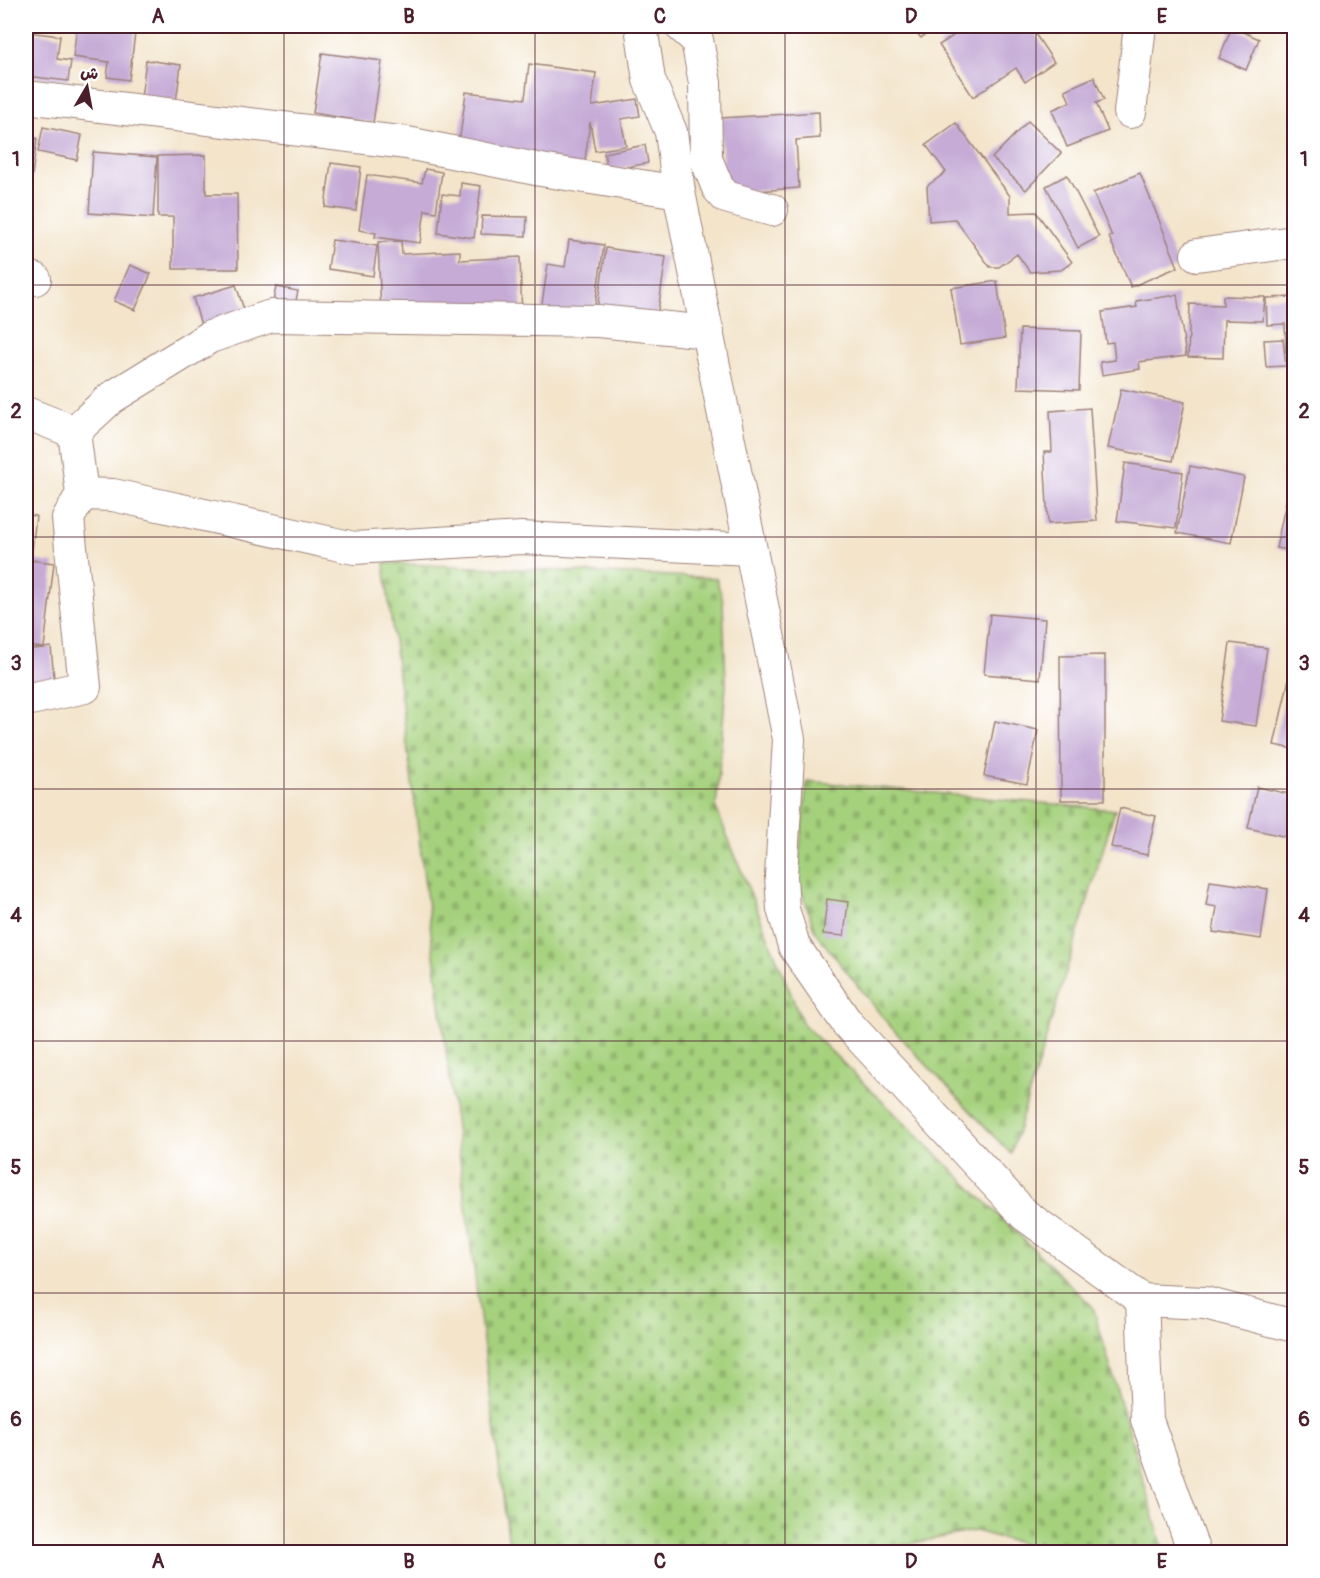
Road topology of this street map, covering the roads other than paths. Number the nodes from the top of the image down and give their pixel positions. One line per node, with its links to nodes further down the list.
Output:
1 (641, 26): 6 (street)
2 (681, 26): 7 (street)
3 (1140, 26): 5 (street)
4 (26, 97): 6 (street)
5 (1130, 112)
6 (679, 192): 10 (street)
7 (772, 210)
8 (1294, 242): 9 (street)
9 (1197, 255)
10 (708, 332): 12 (street); 14 (street)
11 (26, 413): 12 (street)
12 (74, 432): 13 (street)
13 (82, 494): 14 (street); 15 (street)
14 (750, 549): 16 (street)
15 (26, 700)
16 (1142, 1300): 17 (street); 18 (street)
17 (1294, 1326)
18 (1194, 1552)

